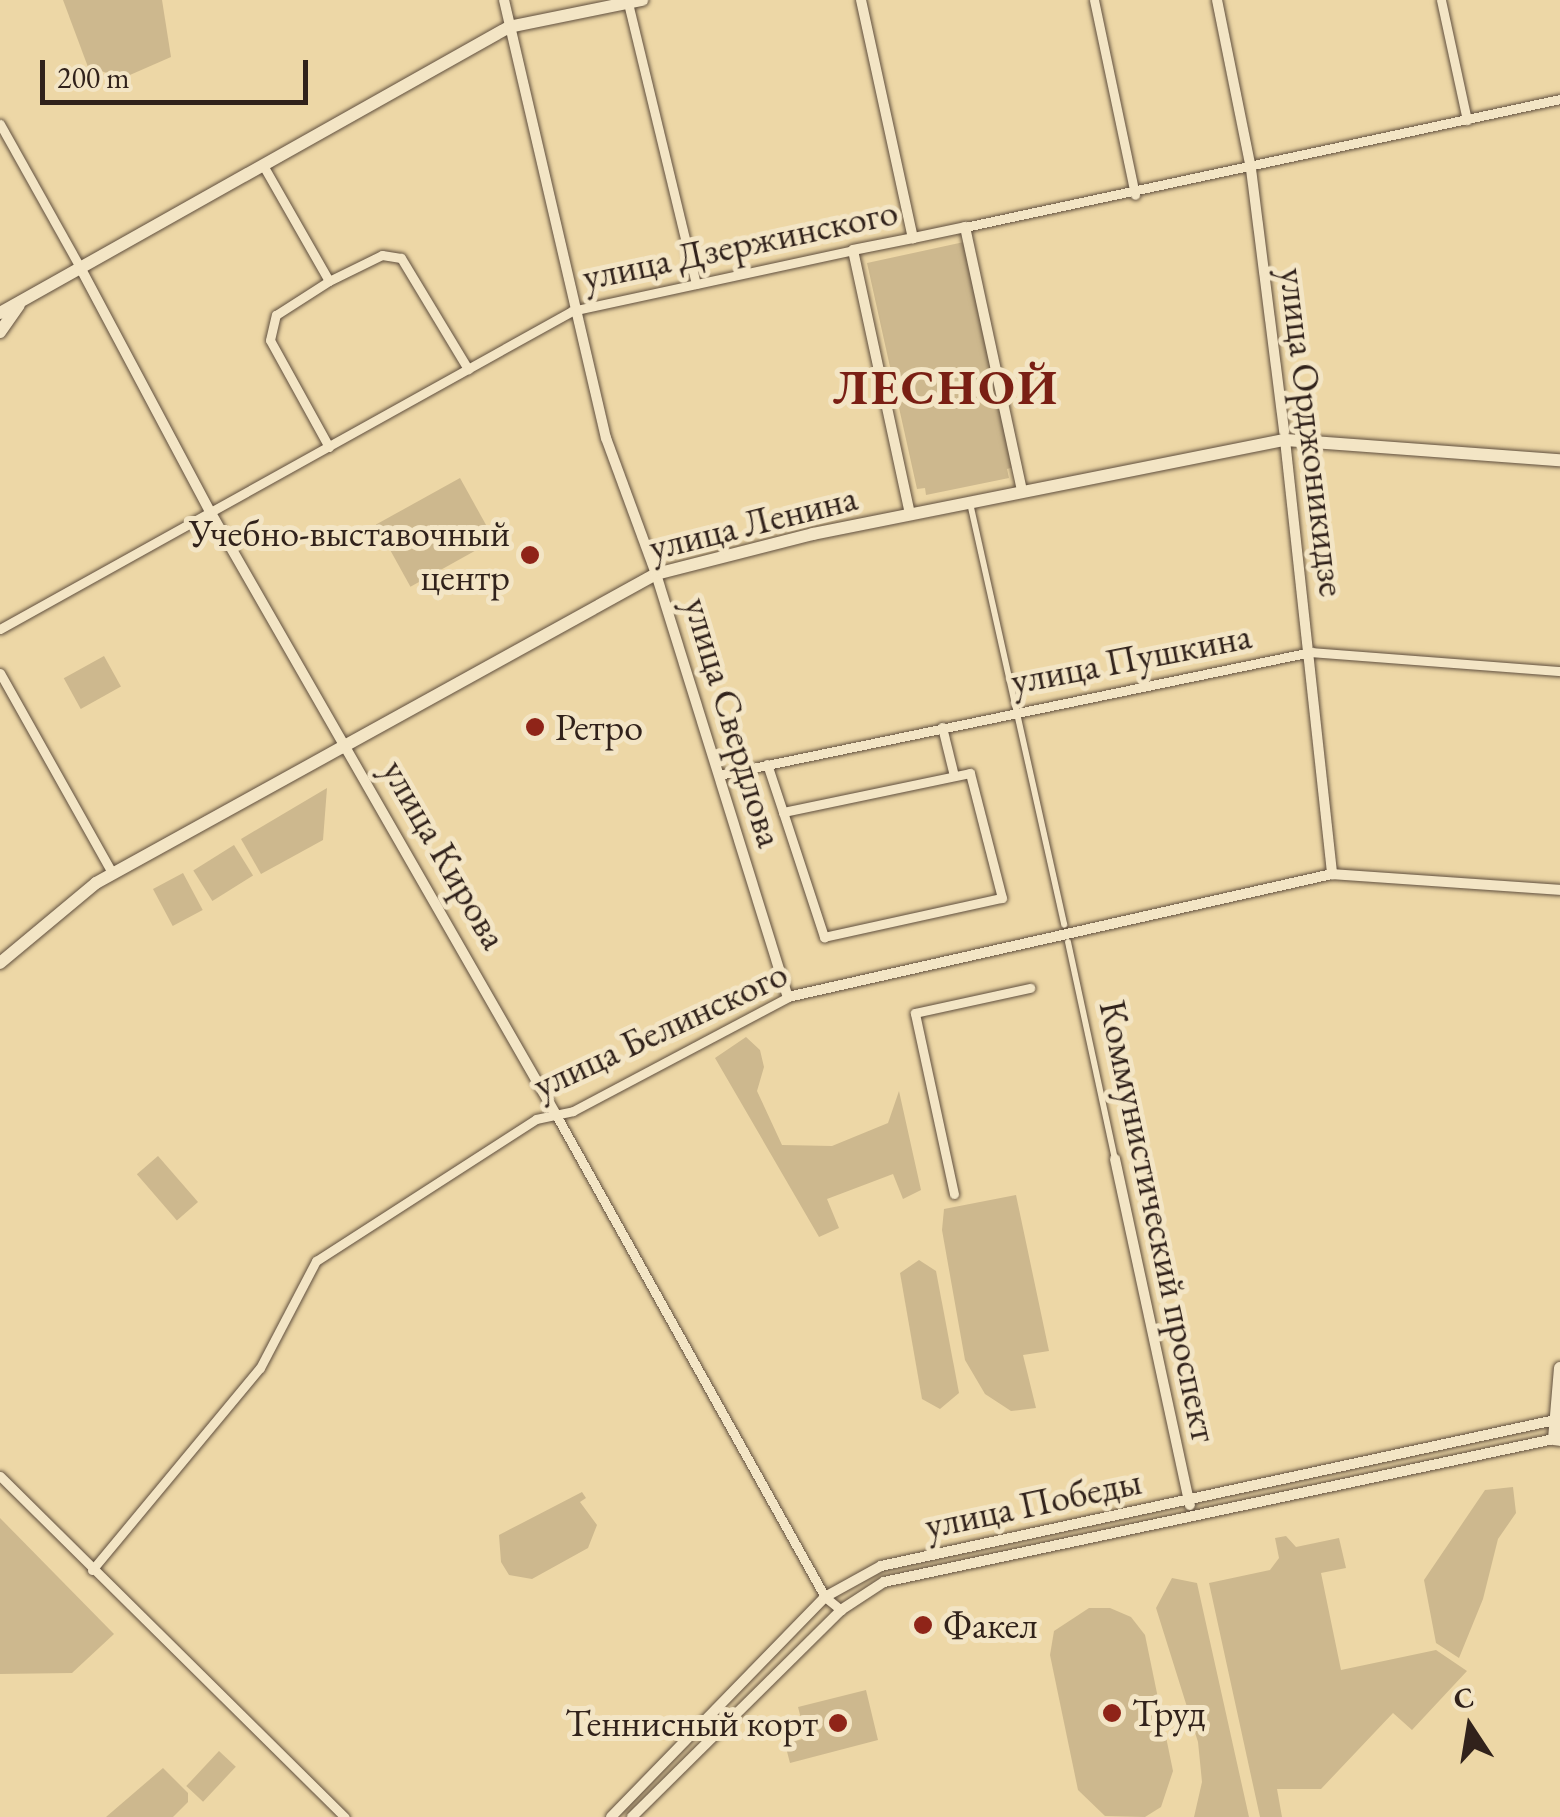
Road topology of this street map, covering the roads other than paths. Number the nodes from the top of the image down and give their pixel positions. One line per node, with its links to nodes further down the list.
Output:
1 (504, 0): 7 (street, улица Свердлова)
2 (861, 0): 15 (street)
3 (1094, 0): 13 (street)
4 (1217, 0): 12 (street, улица Орджоникидзе)
5 (1441, 0): 9 (street)
6 (635, 2): 7 (main road); 19 (street)
7 (509, 27): 11 (main road); 21 (street, улица Свердлова)
8 (1560, 99): 9 (street, улица Дзержинского)
9 (1467, 120): 12 (street, улица Дзержинского)
10 (0, 124): 17 (street, улица Кирова)
11 (264, 167): 17 (main road); 18 (street)
12 (1251, 169): 13 (street, улица Дзержинского); 25 (street, улица Орджоникидзе)
13 (1135, 195): 14 (street, улица Дзержинского)
14 (965, 228): 15 (street, улица Дзержинского); 28 (street)
15 (912, 238): 16 (street, улица Дзержинского)
16 (853, 250): 19 (street, улица Дзержинского); 30 (street)
17 (81, 269): 20 (main road); 31 (street, улица Кирова)
18 (329, 281): 24 (street); 26 (street)
19 (696, 284): 21 (street, улица Дзержинского)
20 (24, 299): 22 (main road); 23 (main road)
21 (572, 311): 24 (street, улица Дзержинского); 32 (street, улица Свердлова)
22 (0, 313)
23 (0, 332)
24 (468, 369): 26 (street, улица Дзержинского)
25 (1284, 436): 27 (main road, улица Ленина); 28 (main road, улица Ленина); 34 (street, улица Орджоникидзе)
26 (328, 447): 31 (street, улица Дзержинского)
27 (1560, 456)
28 (1021, 488): 29 (main road, улица Ленина); 30 (main road)
29 (970, 502): 30 (main road, улица Ленина); 37 (street)
30 (910, 511): 32 (main road, улица Ленина)
31 (211, 513): 33 (street, улица Дзержинского); 39 (street, улица Кирова)
32 (656, 572): 39 (main road, улица Ленина); 41 (street, улица Свердлова)
33 (0, 629)
34 (1311, 652): 35 (street, улица Пушкина); 37 (street, улица Пушкина); 45 (street, улица Орджоникидзе)
35 (1560, 671)
36 (0, 673): 44 (street)
37 (1020, 710): 38 (street, улица Пушкина); 47 (street)
38 (942, 727): 40 (street, улица Пушкина); 42 (street)
39 (346, 741): 44 (main road, улица Ленина); 53 (street, улица Кирова)
40 (767, 764): 41 (street, улица Пушкина); 43 (street)
41 (719, 775): 52 (street, улица Свердлова)
42 (954, 776): 43 (street); 43 (street)
43 (783, 812)
44 (111, 872): 49 (main road); 50 (main road, улица Ленина)
45 (1332, 874): 46 (street, улица Белинского); 52 (street, улица Белинского)
46 (1560, 890)
47 (1064, 925)
48 (1068, 942): 54 (street, Коммунистический проспект)
49 (0, 955)
50 (0, 963)
51 (1030, 988): 55 (street)
52 (788, 997): 53 (street, улица Белинского)
53 (555, 1113): 62 (street, улица Белинского); 63 (street, улица Кирова)
54 (1115, 1159): 60 (street, Коммунистический проспект)
55 (954, 1194)
56 (1560, 1368): 57 (main road)
57 (1557, 1420): 58 (main road); 60 (street, улица Победы)
58 (1557, 1440): 61 (street, улица Победы)
59 (0, 1476): 62 (street)
60 (1189, 1499): 61 (street, Коммунистический проспект); 63 (street, улица Победы)
61 (1192, 1513): 64 (street, улица Победы)
62 (92, 1570): 65 (street)
63 (825, 1597): 64 (street, улица Кирова); 66 (street, улица Победы)
64 (841, 1610): 67 (street, улица Победы)
65 (343, 1816)
66 (611, 1817)
67 (632, 1817)

